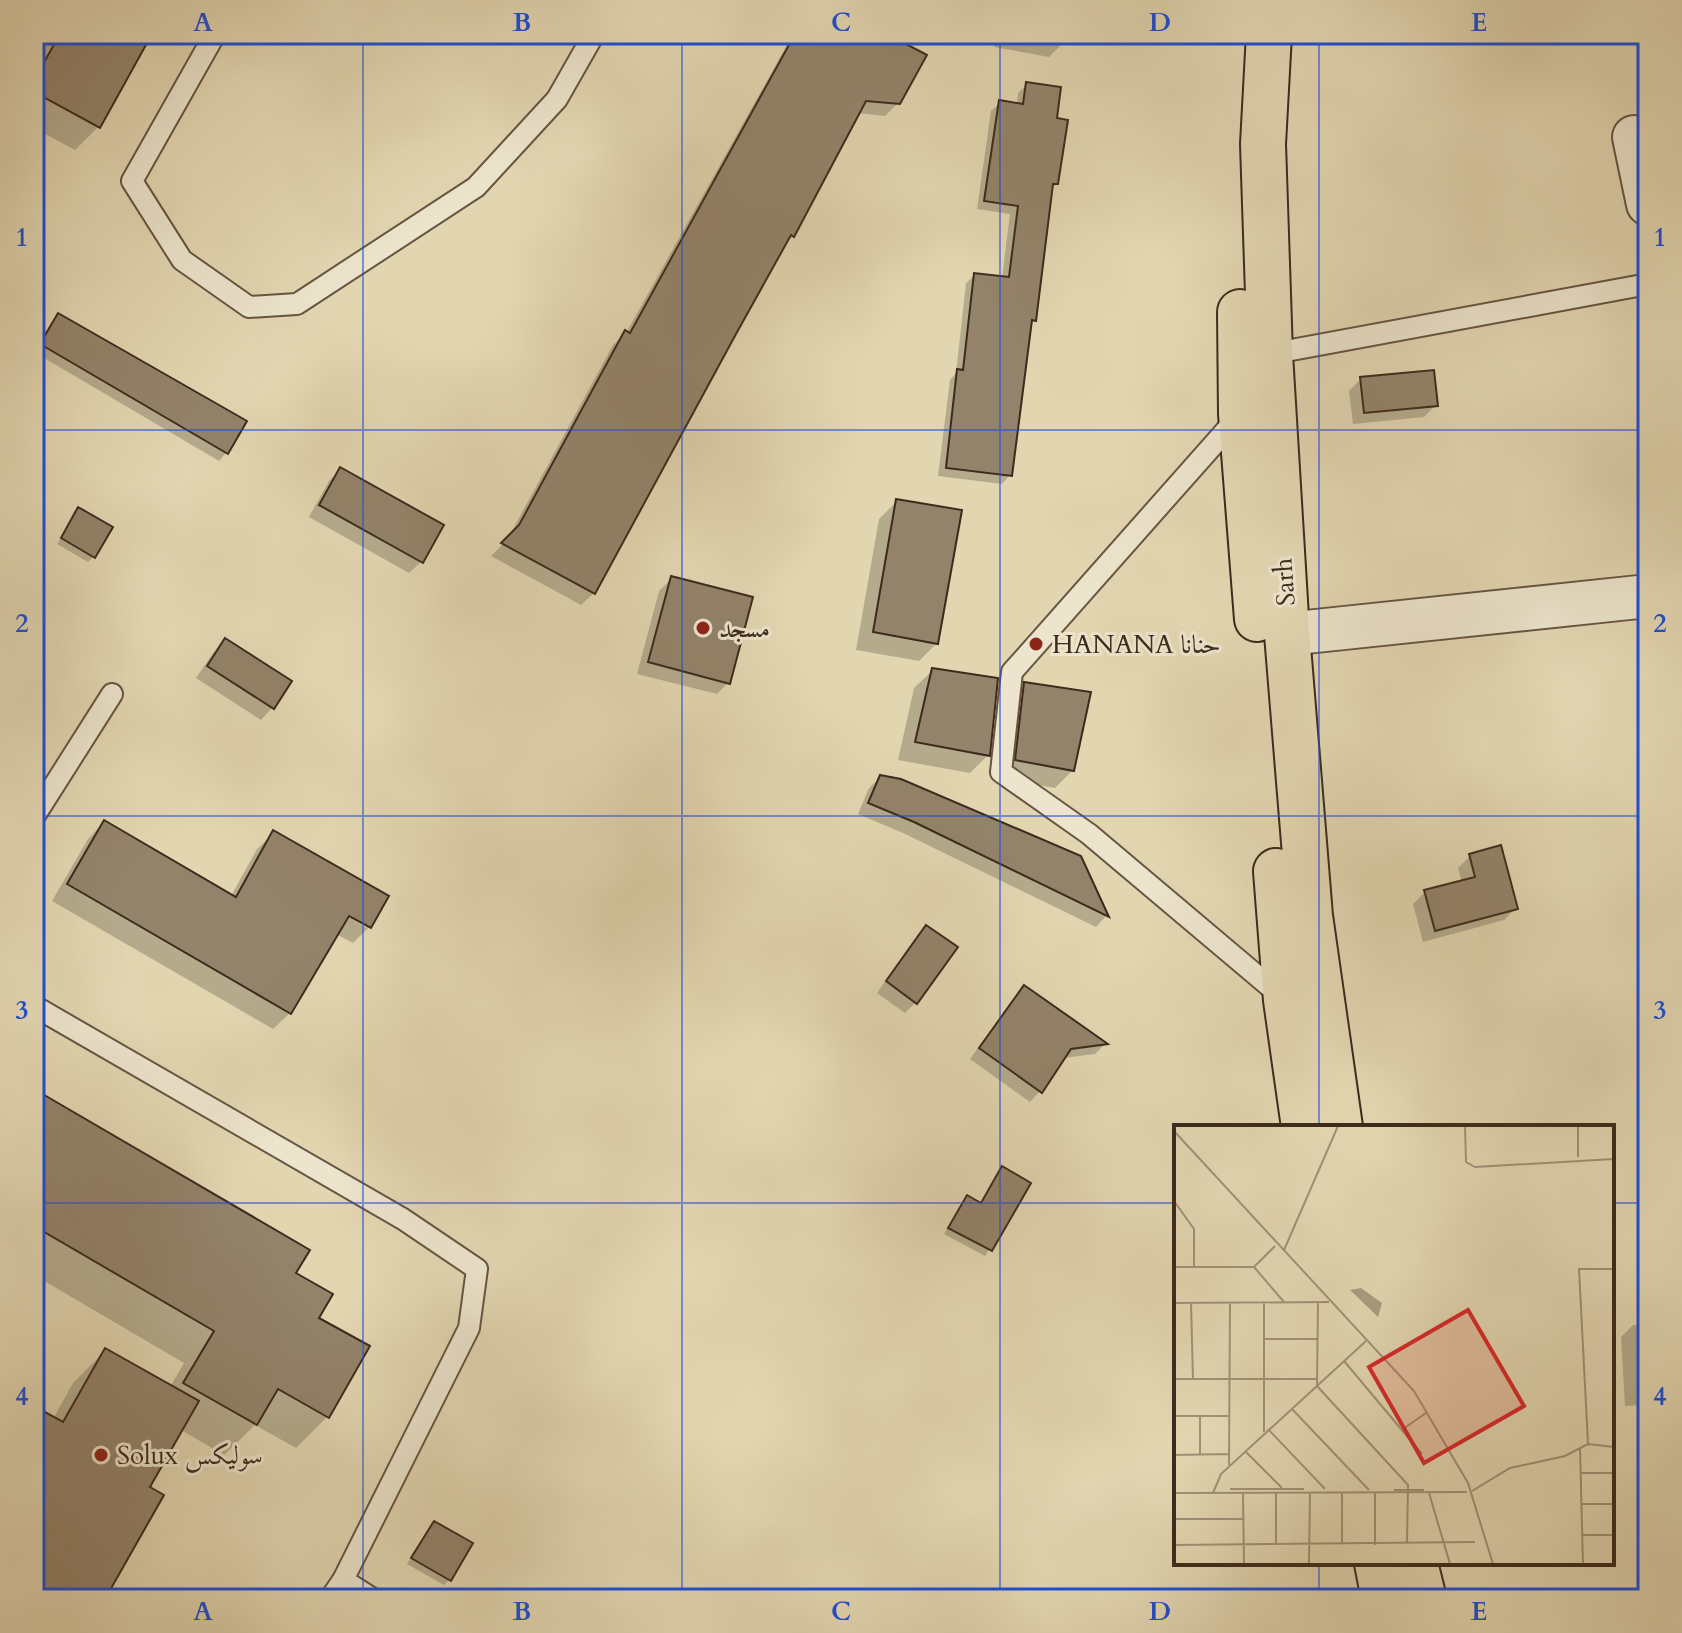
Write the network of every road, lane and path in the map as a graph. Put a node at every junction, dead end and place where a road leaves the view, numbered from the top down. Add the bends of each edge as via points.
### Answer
1 (215, 34) edge
2 (594, 34) edge
3 (1245, 34) edge
4 (1269, 34) edge
5 (1634, 137) dead end
6 (1648, 204) edge
7 (1648, 284) edge
8 (1270, 354) junction
9 (1241, 414) junction
10 (1648, 596) edge
11 (1287, 634) junction
12 (112, 694) dead end
13 (34, 817) edge
14 (1286, 1000) junction
15 (34, 1006) edge
16 (1304, 1125) edge
17 (1340, 1125) edge
18 (1377, 1565) edge
19 (1416, 1565) edge
20 (343, 1580) junction
21 (330, 1599) edge
22 (373, 1599) edge
23 (1384, 1599) edge
24 (1424, 1599) edge

1 - 2 lane via 132,181 182,260 249,307 297,304 476,187 557,99
3 - 9 highway, Sarh via 1239,167
4 - 8 highway, Sarh via 1263,144
5 - 6 street
7 - 8 lane
8 - 11 highway, Sarh
9 - 14 highway, Sarh
9 - 14 lane via 1012,672 1001,772 1089,834
10 - 11 street
11 - 17 highway, Sarh via 1310,916
12 - 13 lane
14 - 16 highway, Sarh
15 - 20 lane via 403,1219 477,1269 469,1328
18 - 23 highway
19 - 24 highway
20 - 21 lane
20 - 22 lane

